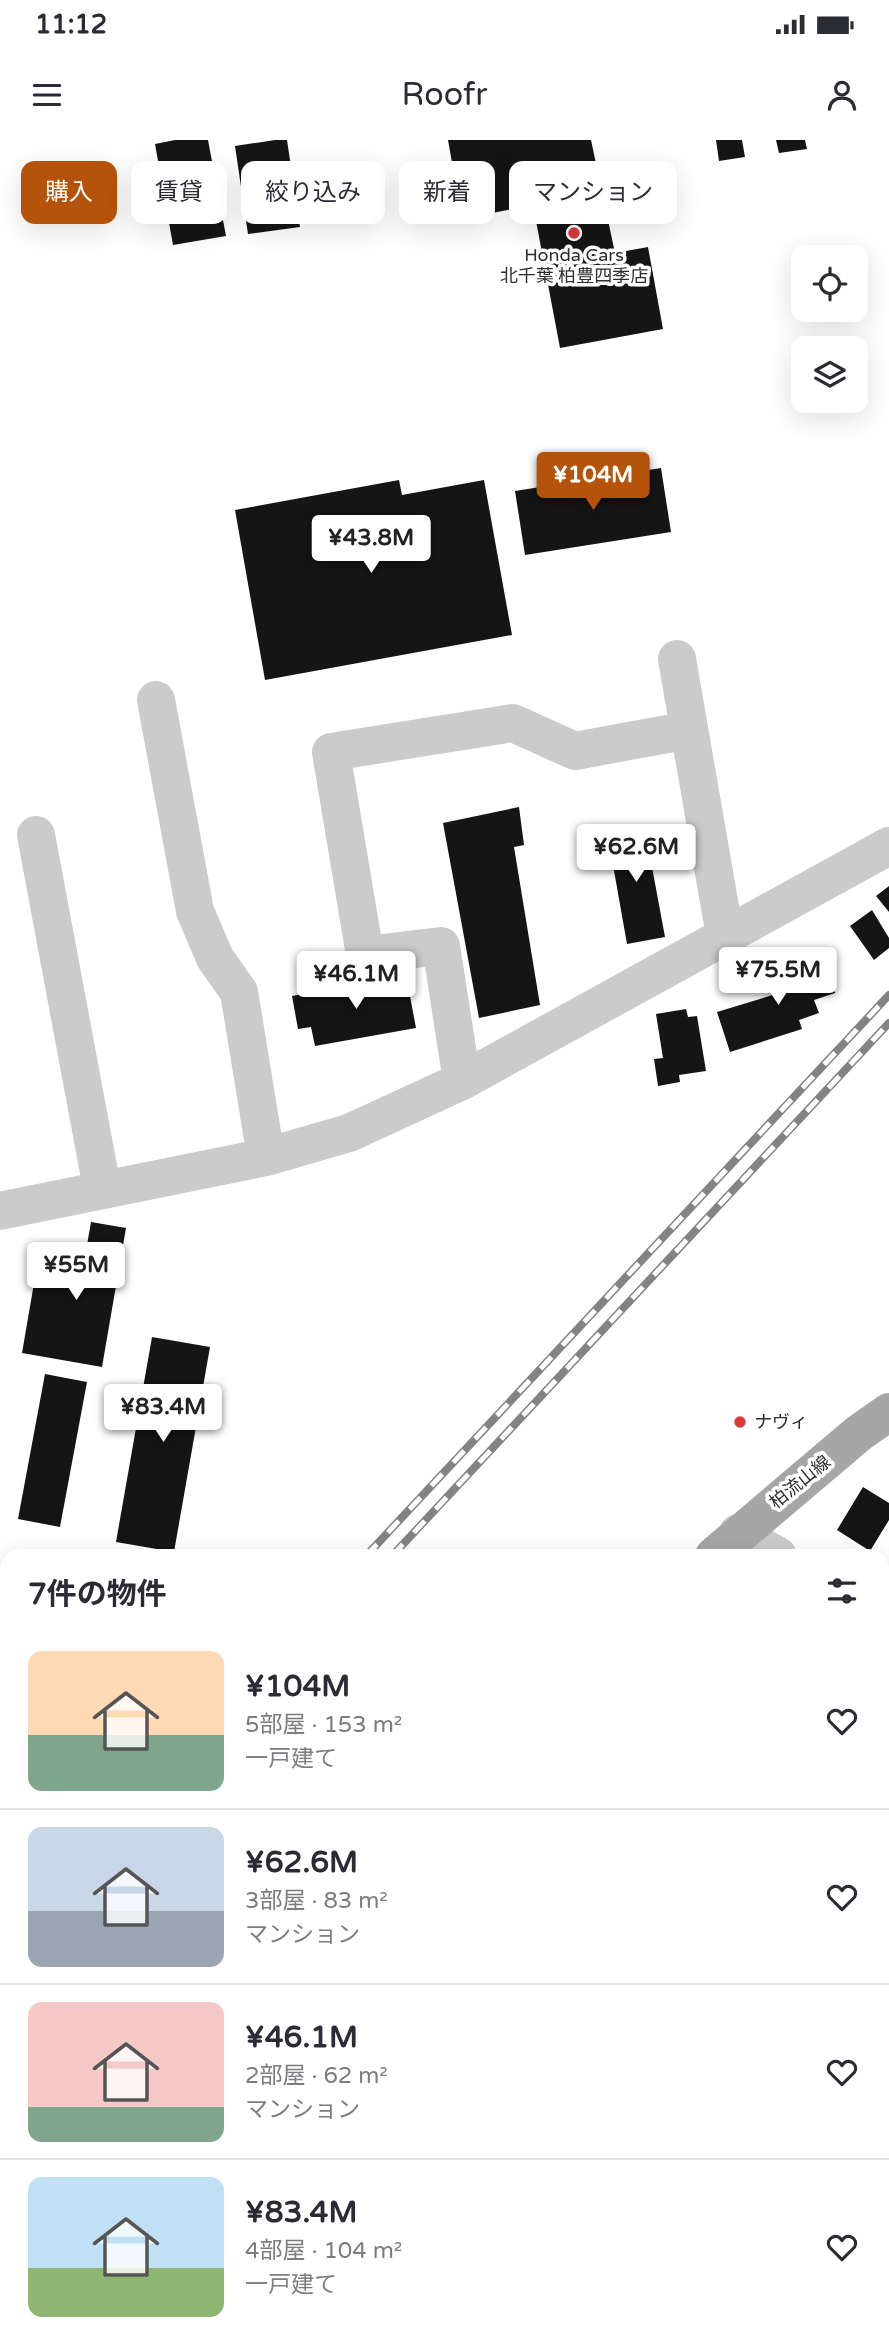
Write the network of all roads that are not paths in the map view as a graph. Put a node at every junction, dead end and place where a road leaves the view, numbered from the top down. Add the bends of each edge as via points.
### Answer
1 (677, 659) dead end
2 (156, 700) dead end
3 (689, 730) junction
4 (36, 835) dead end
5 (889, 846) edge
6 (725, 936) junction
7 (462, 1081) junction
8 (266, 1157) junction
9 (102, 1188) junction
10 (0, 1211) edge
11 (889, 1412) edge
12 (726, 1544) edge
13 (748, 1549) edge

1 - 3 street
2 - 8 street via 195,911 215,958 239,992
3 - 6 street
3 - 7 street via 575,751 513,723 331,752 365,955 441,946
4 - 9 street
5 - 6 street
6 - 7 street
7 - 8 street via 349,1133
8 - 9 street
9 - 10 street
11 - 12 main road, 柏流山線
12 - 13 street

